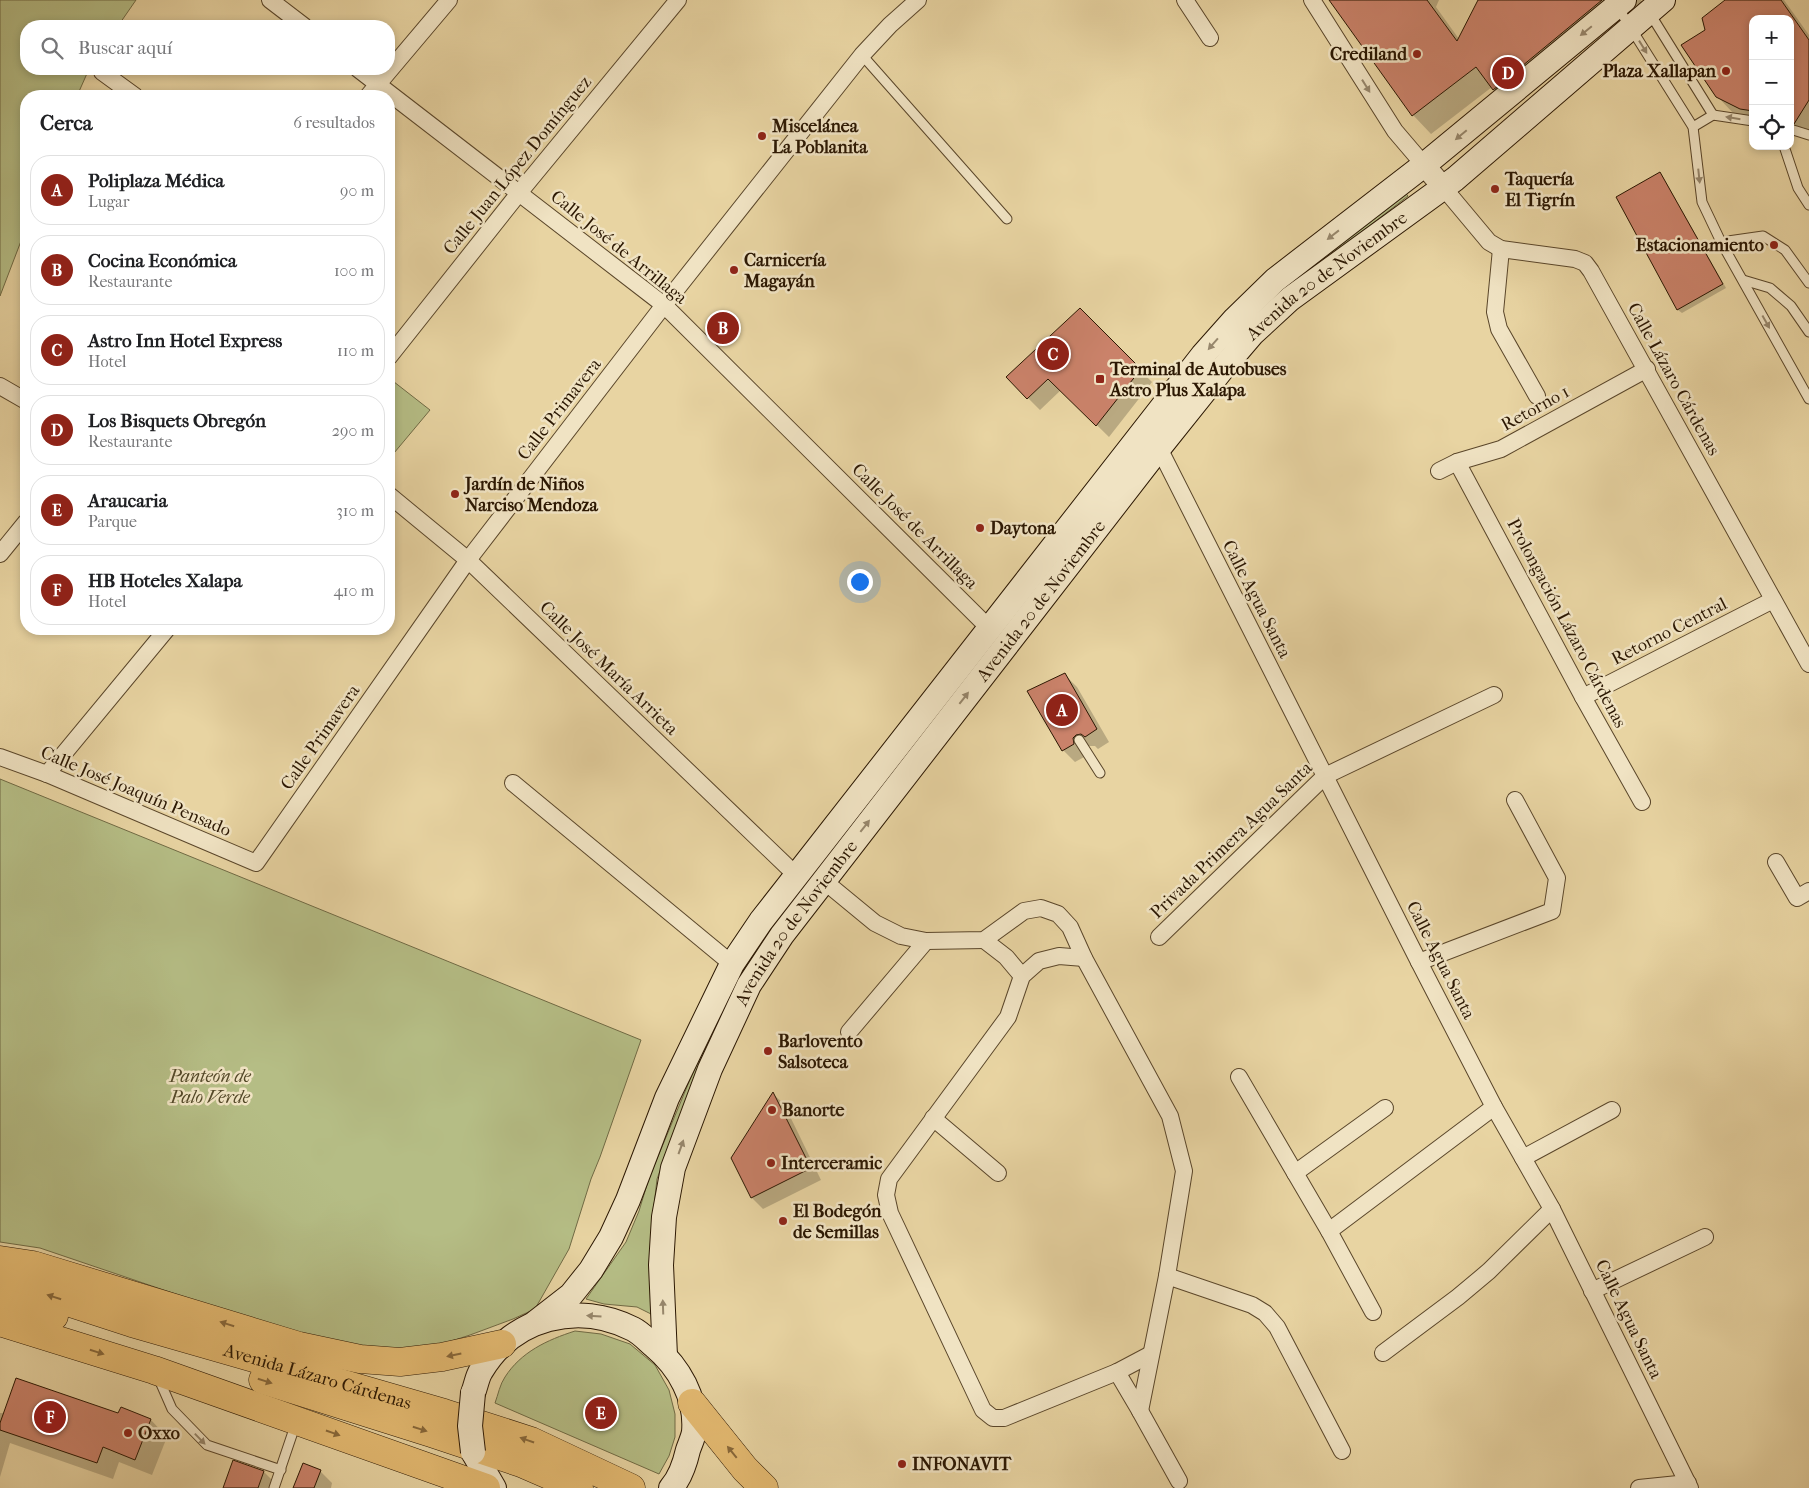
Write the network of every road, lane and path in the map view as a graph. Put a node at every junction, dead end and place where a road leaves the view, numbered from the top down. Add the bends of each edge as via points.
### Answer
1 (270, 0) edge
2 (449, 0) edge
3 (678, 0) edge
4 (918, 0) edge
5 (1185, 0) edge
6 (1312, 0) edge
7 (1620, 3) edge
8 (1647, 10) edge
9 (296, 20) edge
10 (1210, 38) dead end
11 (862, 56) junction
12 (395, 64) edge
13 (106, 75) edge
14 (362, 75) edge
15 (386, 75) edge
16 (127, 90) edge
17 (373, 90) edge
18 (395, 106) edge
19 (1713, 115) junction
20 (1749, 120) edge
21 (1693, 127) junction
22 (1794, 131) edge
23 (1809, 136) edge
24 (1785, 150) edge
25 (1424, 165) junction
26 (1443, 187) junction
27 (519, 193) junction
28 (1809, 205) edge
29 (1007, 218) dead end
30 (1721, 242) junction
31 (1501, 249) junction
32 (1743, 280) junction
33 (1809, 283) edge
34 (664, 305) junction
35 (1809, 332) edge
36 (395, 349) edge
37 (1646, 369) junction
38 (0, 386) edge
39 (1537, 396) dead end
40 (20, 397) edge
41 (1809, 399) edge
42 (1159, 448) junction
43 (1457, 462) junction
44 (1439, 471) dead end
45 (395, 499) edge
46 (20, 529) edge
47 (0, 554) edge
48 (468, 560) junction
49 (1773, 600) junction
50 (989, 628) junction
51 (162, 635) edge
52 (1809, 664) edge
53 (1494, 695) dead end
54 (1583, 697) junction
55 (1079, 740) dead end
56 (0, 757) edge
57 (1100, 772) dead end
58 (47, 774) junction
59 (1325, 776) junction
60 (513, 783) dead end
61 (1515, 800) dead end
62 (1642, 802) dead end
63 (1776, 862) dead end
64 (256, 863) joint
65 (796, 876) junction
66 (824, 880) junction
67 (1803, 894) edge
68 (1159, 937) dead end
69 (984, 940) junction
70 (926, 941) junction
71 (1084, 958) junction
72 (1419, 962) junction
73 (732, 964) junction
74 (1022, 976) junction
75 (849, 1032) dead end
76 (1239, 1077) dead end
77 (1494, 1107) junction
78 (1385, 1108) dead end
79 (1612, 1110) dead end
80 (933, 1118) junction
81 (1523, 1158) junction
82 (998, 1173) dead end
83 (1295, 1173) junction
84 (1552, 1209) junction
85 (1329, 1231) junction
86 (1705, 1237) dead end
87 (0, 1260) edge
88 (1167, 1276) junction
89 (0, 1280) edge
90 (1592, 1291) junction
91 (0, 1302) edge
92 (1373, 1312) dead end
93 (0, 1322) edge
94 (535, 1323) junction
95 (502, 1344) junction
96 (1383, 1353) dead end
97 (1151, 1354) junction
98 (665, 1356) junction
99 (154, 1370) junction
100 (1117, 1372) junction
101 (692, 1403) junction
102 (1140, 1411) junction
103 (297, 1421) junction
104 (1342, 1451) dead end
105 (281, 1470) junction
106 (1179, 1481) dead end
107 (674, 1486) edge
108 (1689, 1486) edge
109 (274, 1488) edge
110 (486, 1488) edge
111 (494, 1488) edge
112 (579, 1488) edge
113 (631, 1488) edge
114 (764, 1488) edge
115 (1639, 1488) edge

1 - 9 street
2 - 12 street
3 - 27 street, Calle Juan López Domínguez
4 - 11 street, Calle Primavera
5 - 10 street
6 -> 25 street via 1395,131
7 - 8 lane
7 -> 25 main road, Avenida 20 de Noviembre
8 - 19 lane
8 -> 21 lane
8 - 26 main road, Avenida 20 de Noviembre
11 - 29 lane
11 - 34 street, Calle Primavera
13 - 16 street
14 - 17 street, Calle José de Arrillaga
15 - 17 street
18 - 27 street, Calle José de Arrillaga
20 -> 19 lane
19 - 21 lane
21 -> 30 lane via 1702,202
22 - 23 lane
24 - 28 lane via 1798,188
25 - 26 street
25 -> 50 main road, Avenida 20 de Noviembre via 1275,280 1235,319 1202,355
26 - 31 street via 1489,242
26 - 42 main road, Avenida 20 de Noviembre via 1290,299 1222,368
27 - 34 street, Calle José de Arrillaga
27 - 36 street, Calle Juan López Domínguez
30 - 32 lane
30 - 33 lane via 1763,236 1785,250
31 - 37 street, Calle Lázaro Cárdenas via 1585,263
31 - 39 street via 1495,312 1499,329
32 - 35 lane via 1770,288 1791,306
32 -> 41 lane
34 - 48 street, Calle Primavera
34 - 50 street, Calle José de Arrillaga
37 - 43 street, Retorno 1 via 1501,449
37 - 49 street, Calle Lázaro Cárdenas
38 - 40 street
42 - 59 street, Calle Agua Santa
66 -> 42 main road, Avenida 20 de Noviembre
43 - 44 street, Retorno 1
43 - 54 street, Prolongación Lázaro Cárdenas
45 - 48 street, Calle José María Arrieta
46 - 47 street
48 - 64 street, Calle Primavera
48 - 65 street, Calle José María Arrieta
49 - 52 street, Calle Lázaro Cárdenas
49 - 54 street, Retorno Central
50 - 65 main road, Avenida 20 de Noviembre
51 - 58 street
53 - 59 street, Privada Primera Agua Santa
54 - 62 street, Prolongación Lázaro Cárdenas
55 - 57 lane
56 - 58 street, Calle José Joaquín Pensado
58 - 64 street, Calle José Joaquín Pensado
59 - 68 street, Privada Primera Agua Santa
59 - 72 street, Calle Agua Santa
60 - 73 street
61 - 72 street via 1557,878 1552,911
63 - 67 street
65 - 73 main road, Avenida 20 de Noviembre
66 - 70 street via 875,923 901,936
98 -> 66 main road, Avenida 20 de Noviembre via 661,1265 664,1217 673,1168 710,1069 749,985
69 - 70 street
69 - 71 street via 1024,911 1041,908 1058,914 1070,927
69 - 74 street via 1006,957
70 - 75 street
71 - 74 street via 1059,956 1039,961
71 - 88 street via 1170,1116 1184,1171
72 - 77 street, Calle Agua Santa
73 - 94 main road, Avenida 20 de Noviembre via 667,1098 611,1237 571,1295
74 - 80 street via 1008,1017
76 - 83 street
77 - 81 street, Calle Agua Santa
77 - 85 street
78 - 83 street
79 - 81 street
80 - 82 street
80 - 100 street via 889,1179 886,1195 890,1213 983,1410 993,1418 1004,1418
81 - 84 street, Calle Agua Santa
83 - 85 street
84 - 90 street, Calle Agua Santa
84 - 96 street via 1489,1271
85 - 92 street
86 - 90 street
95 -> 87 highway via 408,1361 360,1358 299,1346 33,1266
88 - 97 street
88 - 104 street via 1252,1304 1265,1313 1276,1327
113 -> 89 highway, Avenida Lázaro Cárdenas via 532,1441 132,1323
90 - 108 street, Calle Agua Santa
91 -> 112 highway, Avenida Lázaro Cárdenas via 128,1338 431,1433
93 -> 99 highway
94 - 95 main road
98 -> 94 main road via 635,1330 603,1317 569,1314
95 - 111 main road, bridge via 480,1372 473,1393 470,1426 473,1452
97 - 100 street
97 - 102 street
98 - 101 main road via 680,1374
99 - 103 highway
99 -> 105 lane via 172,1409 207,1445
100 - 102 street
101 - 107 main road via 694,1432
114 -> 101 highway
102 - 106 street
103 - 105 lane
103 -> 110 highway
105 - 109 lane
108 - 115 street

